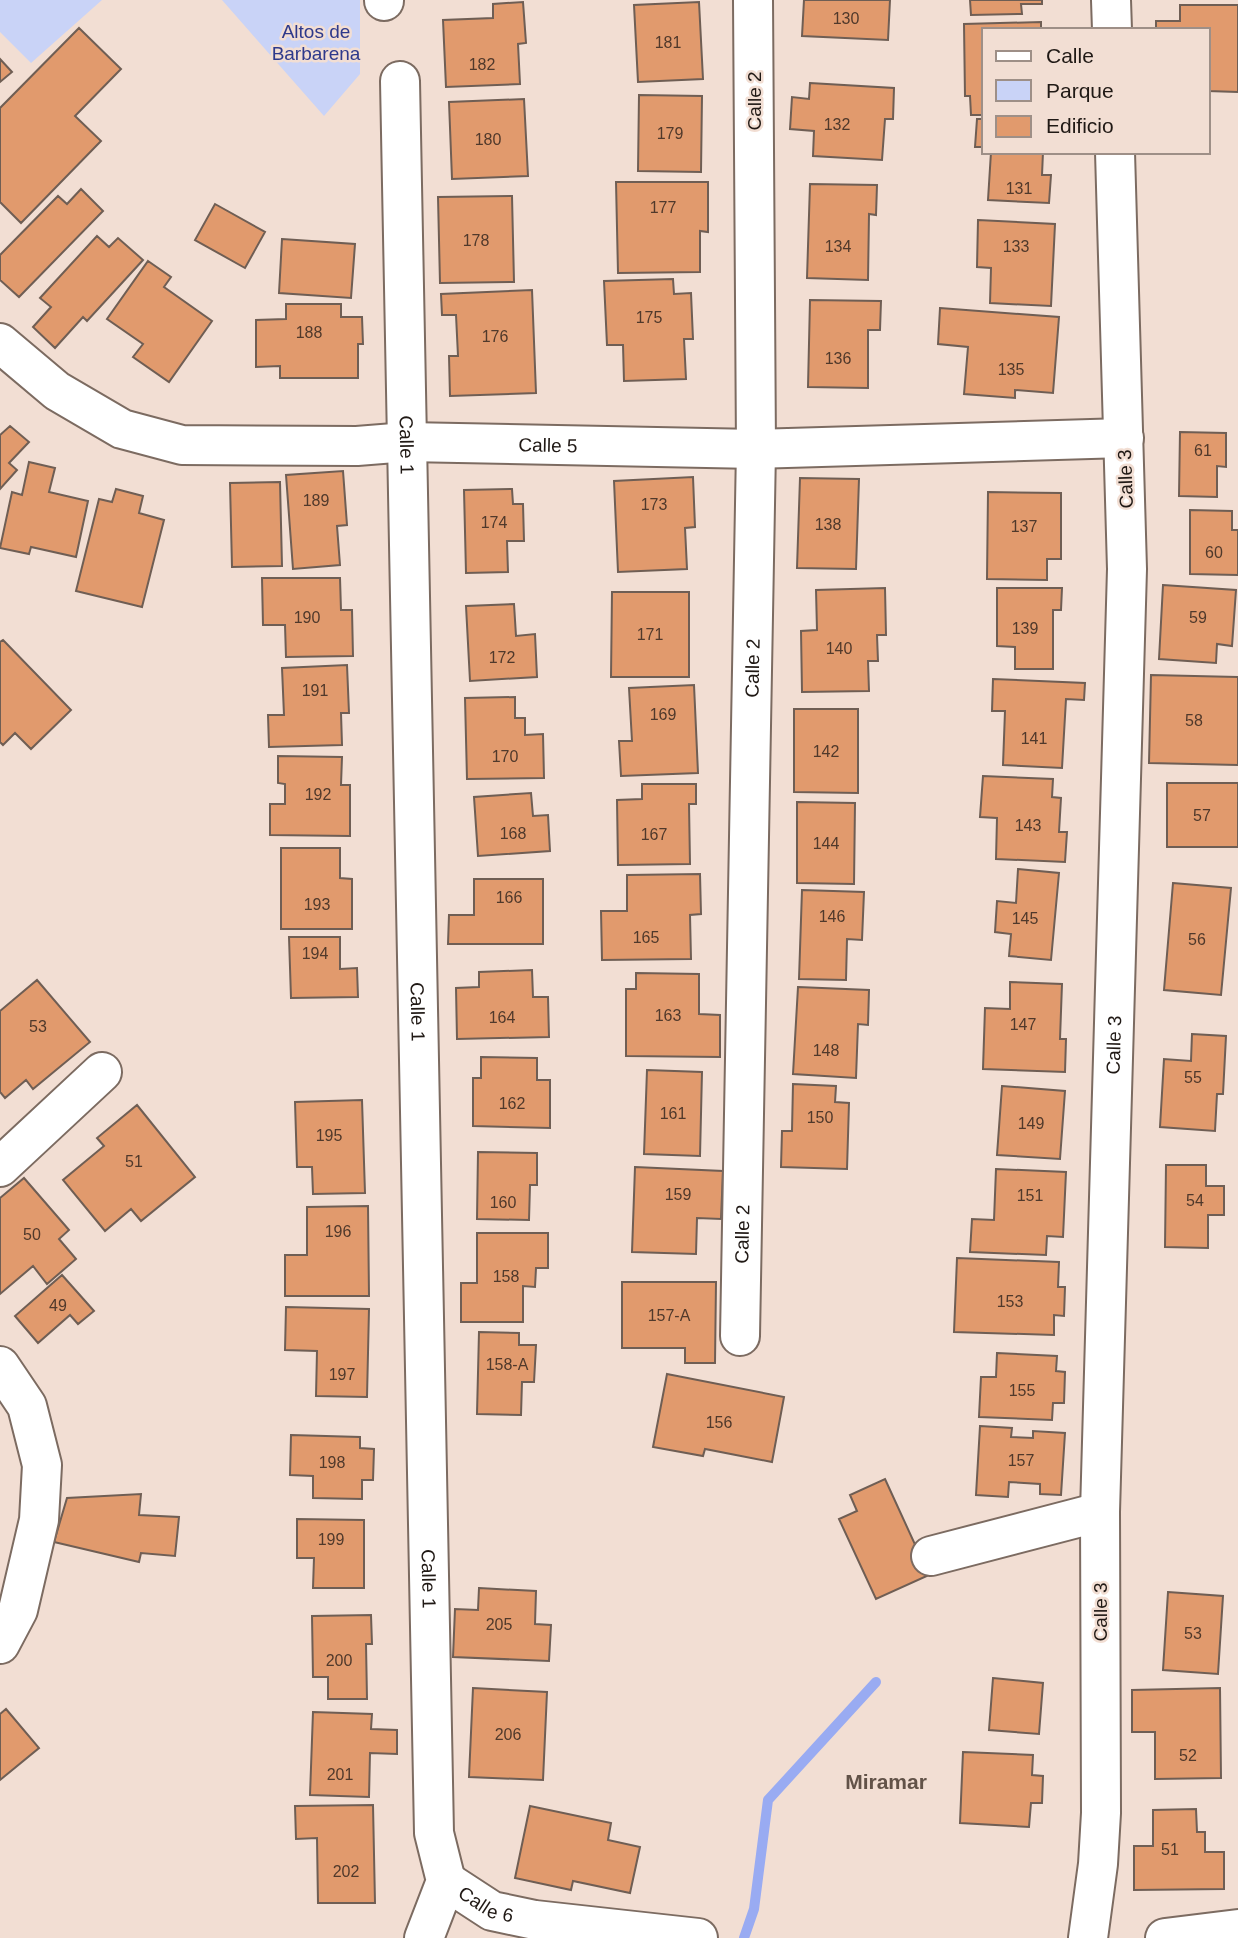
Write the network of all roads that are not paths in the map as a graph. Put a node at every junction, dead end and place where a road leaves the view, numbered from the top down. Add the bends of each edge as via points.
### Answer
1 (753, 0) edge
2 (1111, 0) edge
3 (1112, 28) edge
4 (400, 81) dead end
5 (1115, 154) edge
6 (0, 343) edge
7 (1124, 438) junction
8 (407, 442) junction
9 (756, 449) junction
10 (102, 1072) dead end
11 (0, 1167) edge
12 (740, 1336) dead end
13 (0, 1366) edge
14 (1100, 1512) junction
15 (931, 1556) dead end
16 (0, 1644) edge
17 (446, 1881) junction
18 (1238, 1929) edge
19 (424, 1938) edge
20 (698, 1938) edge
21 (1088, 1938) edge
22 (1165, 1938) edge

1 - 9 street, Calle 2
2 - 3 street
4 - 8 street, Calle 1
5 - 7 street, Calle 3
6 - 8 street, Calle 5 via 57,391 122,429 182,445
7 - 9 street, Calle 5
7 - 14 street, Calle 3 via 1128,569
8 - 9 street, Calle 5
8 - 17 street, Calle 1 via 434,1833
9 - 12 street, Calle 2
10 - 11 street
13 - 16 street via 27,1406 42,1465 39,1520 18,1610
14 - 15 street
14 - 21 street, Calle 3 via 1101,1813
17 - 19 street
17 - 20 street, Calle 6 via 492,1911
18 - 22 street

